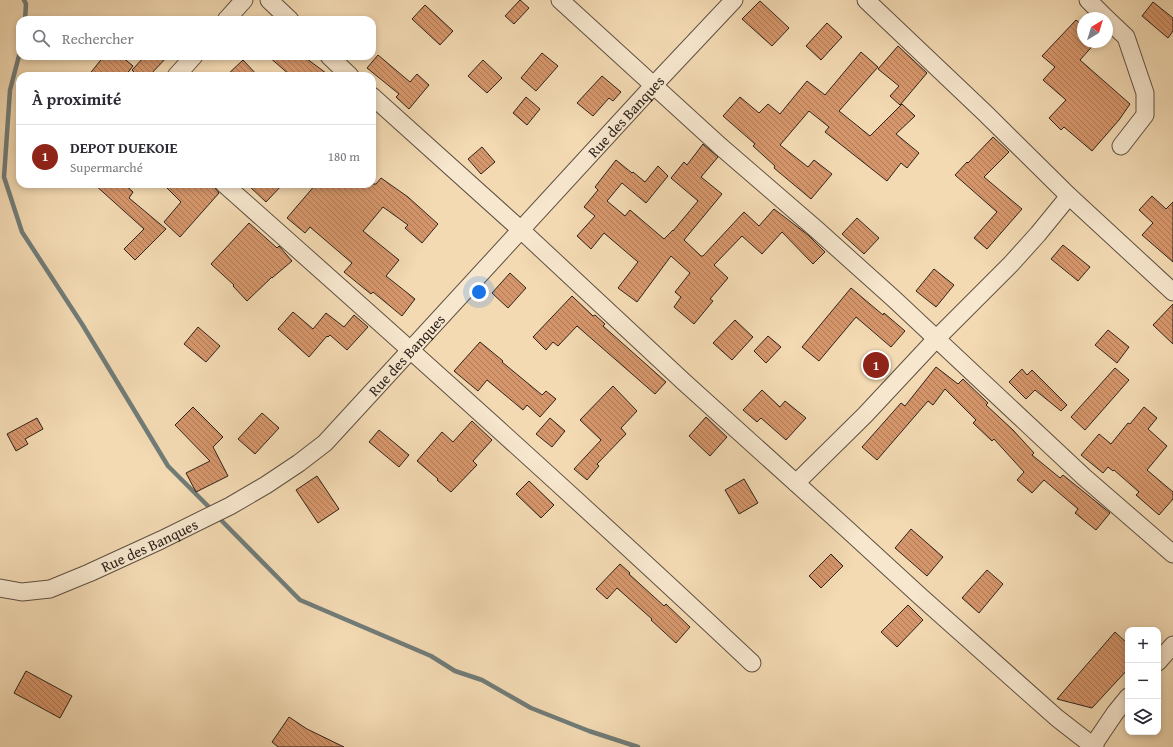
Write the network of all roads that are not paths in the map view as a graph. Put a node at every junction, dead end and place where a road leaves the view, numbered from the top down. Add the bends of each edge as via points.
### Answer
1 (244, 0) edge
2 (269, 0) edge
3 (560, 0) edge
4 (734, 0) edge
5 (866, 0) edge
6 (1088, 0) edge
7 (1101, 12) edge
8 (230, 16) edge
9 (286, 16) edge
10 (1113, 24) edge
11 (190, 60) edge
12 (333, 60) edge
13 (180, 72) edge
14 (346, 72) edge
15 (653, 86) junction
16 (376, 100) edge
17 (1121, 146) dead end
18 (228, 188) edge
19 (1069, 196) junction
20 (521, 230) junction
21 (1173, 292) edge
22 (936, 339) junction
23 (411, 351) junction
24 (796, 483) junction
25 (1173, 554) edge
26 (0, 588) edge
27 (1173, 645) edge
28 (1161, 659) edge
29 (752, 663) dead end
30 (1126, 699) edge
31 (1093, 747) edge

1 - 8 street
2 - 9 street
3 - 15 street
4 - 15 street, Rue des Banques
5 - 19 street
6 - 7 street
10 - 17 street via 1126,37 1145,93 1145,115
11 - 13 street
12 - 14 street
15 - 20 street, Rue des Banques
15 - 22 street via 816,229
16 - 20 street
18 - 23 street
19 - 21 street
19 - 22 street via 1011,264
20 - 23 street, Rue des Banques
20 - 24 street
22 - 24 street via 865,415
22 - 25 street via 1084,477
23 - 26 street, Rue des Banques via 325,443 266,485 230,506 50,589 22,592
23 - 29 street
24 - 31 street via 1023,688
27 - 28 street
30 - 31 street

